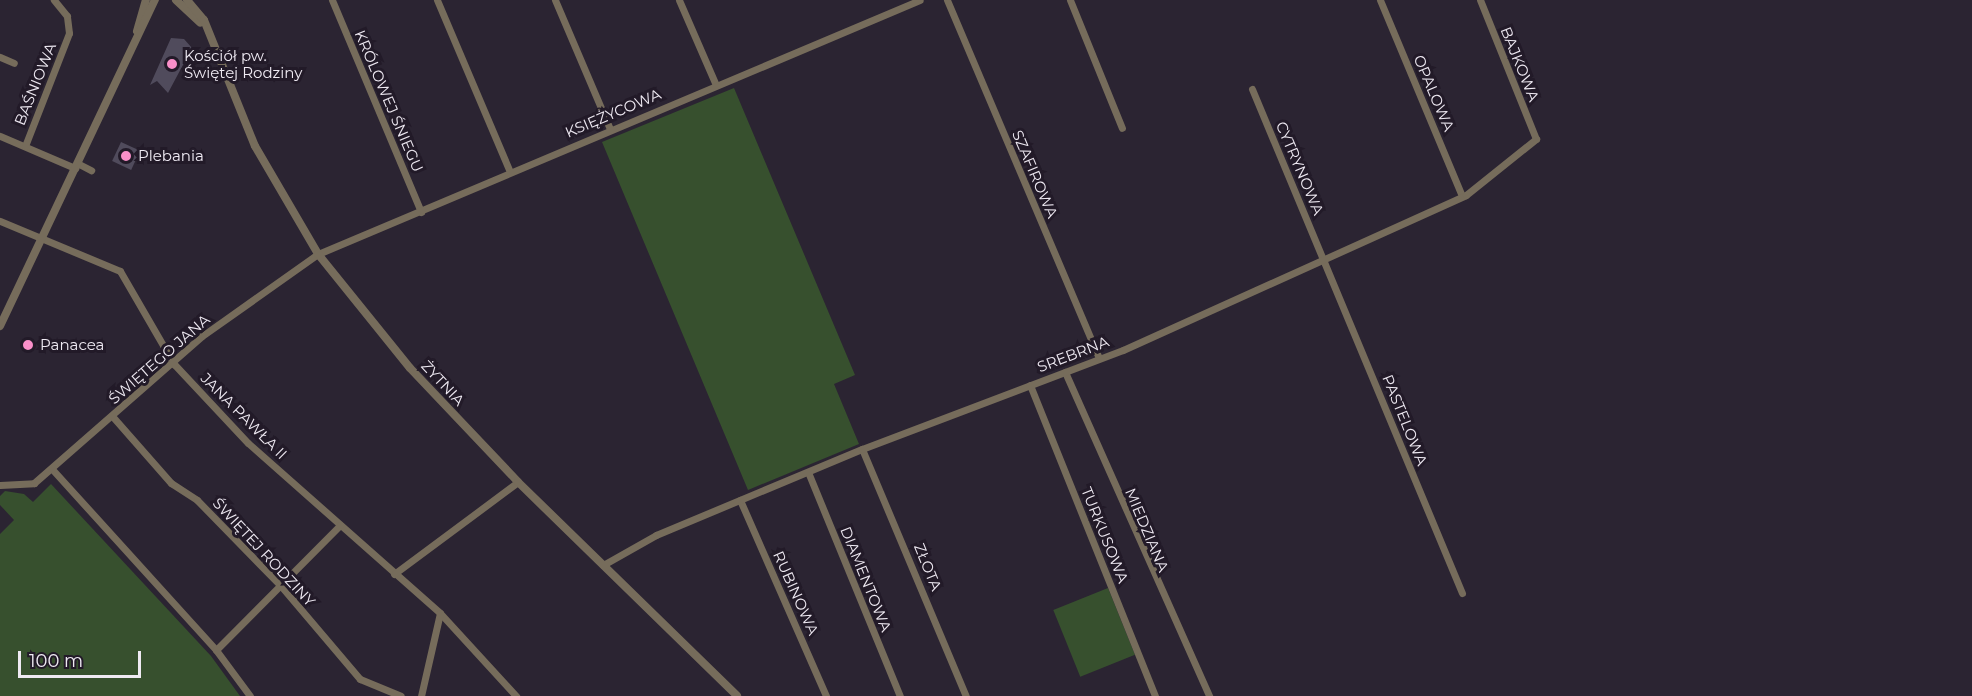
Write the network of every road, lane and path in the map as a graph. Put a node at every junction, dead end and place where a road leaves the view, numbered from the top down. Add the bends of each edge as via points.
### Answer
1 (54, 0) edge
2 (146, 0) edge
3 (155, 0) edge
4 (176, 0) edge
5 (188, 0) edge
6 (332, 0) edge
7 (436, 0) edge
8 (555, 0) edge
9 (679, 0) edge
10 (920, 0) edge
11 (947, 0) edge
12 (1070, 0) edge
13 (1380, 0) edge
14 (1480, 0) edge
15 (207, 30) junction
16 (134, 44) junction
17 (0, 57) edge
18 (14, 63) dead end
19 (716, 85) junction
20 (1252, 89) dead end
21 (1122, 128) dead end
22 (610, 129) junction
23 (0, 136) edge
24 (1536, 139) joint
25 (25, 146) junction
26 (76, 165) junction
27 (91, 170) dead end
28 (510, 172) junction
29 (1462, 196) junction
30 (421, 213) junction
31 (0, 221) edge
32 (42, 238) junction
33 (318, 254) junction
34 (1323, 257) junction
35 (0, 327) edge
36 (1099, 358) junction
37 (174, 364) junction
38 (1065, 372) junction
39 (1030, 385) junction
40 (113, 417) junction
41 (862, 449) junction
42 (52, 470) junction
43 (808, 472) junction
44 (518, 482) junction
45 (0, 485) edge
46 (740, 500) junction
47 (340, 525) junction
48 (603, 565) junction
49 (394, 574) junction
50 (281, 586) junction
51 (1462, 593) dead end
52 (440, 613) junction
53 (216, 650) junction
54 (250, 696) edge
55 (401, 696) edge
56 (421, 696) edge
57 (516, 696) edge
58 (737, 696) edge
59 (826, 696) edge
60 (900, 696) edge
61 (966, 696) edge
62 (1155, 696) edge
63 (1209, 696) edge

1 - 25 street, BAŚNIOWA via 67,16 69,33
2 - 16 street
3 - 16 street
4 - 15 street, ŻYTNIA
5 - 15 street, ŻYTNIA
6 - 30 street, KRÓLOWEJ ŚNIEGU
7 - 28 street
8 - 22 street
9 - 19 street
10 - 19 street, KSIĘŻYCOWA
11 - 36 street, SZAFIROWA
12 - 21 street
13 - 29 street, OPALOWA
14 - 24 street, BAJKOWA
15 - 33 street, ŻYTNIA via 255,146
16 - 26 street
17 - 18 street
19 - 22 street, KSIĘŻYCOWA
20 - 34 street, CYTRYNOWA
22 - 28 street, KSIĘŻYCOWA
23 - 25 street
24 - 29 street, SREBRNA via 1508,166
25 - 26 street
26 - 27 street
26 - 32 street
28 - 30 street, KSIĘŻYCOWA
29 - 34 street, SREBRNA
30 - 33 street, KSIĘŻYCOWA
31 - 32 street, JANA PAWŁA II
32 - 35 street
32 - 37 street, JANA PAWŁA II via 120,271
33 - 37 street, ŚWIĘTEGO JANA via 202,336
33 - 44 street, ŻYTNIA via 410,368
34 - 36 street, SREBRNA
34 - 51 street, PASTELOWA
36 - 38 street, SREBRNA
37 - 40 street, ŚWIĘTEGO JANA
37 - 47 street, JANA PAWŁA II via 248,443
38 - 39 street, SREBRNA
38 - 63 street, MIEDZIANA
39 - 41 street, SREBRNA
39 - 62 street, TURKUSOWA
40 - 42 street, ŚWIĘTEGO JANA
40 - 50 street, ŚWIĘTEJ RODZINY via 171,483 197,500
41 - 43 street, SREBRNA
41 - 61 street, ZŁOTA
42 - 45 street, ŚWIĘTEGO JANA via 27,486
42 - 53 street
43 - 46 street, SREBRNA
43 - 60 street, DIAMENTOWA
44 - 48 street, ŻYTNIA
44 - 49 street
46 - 48 street, SREBRNA via 617,553
46 - 59 street, RUBINOWA
47 - 49 street, JANA PAWŁA II
47 - 50 street
48 - 58 street, ŻYTNIA
49 - 52 street, JANA PAWŁA II
50 - 53 street
50 - 55 street, ŚWIĘTEJ RODZINY via 360,679
52 - 56 street
52 - 57 street, JANA PAWŁA II
53 - 54 street

